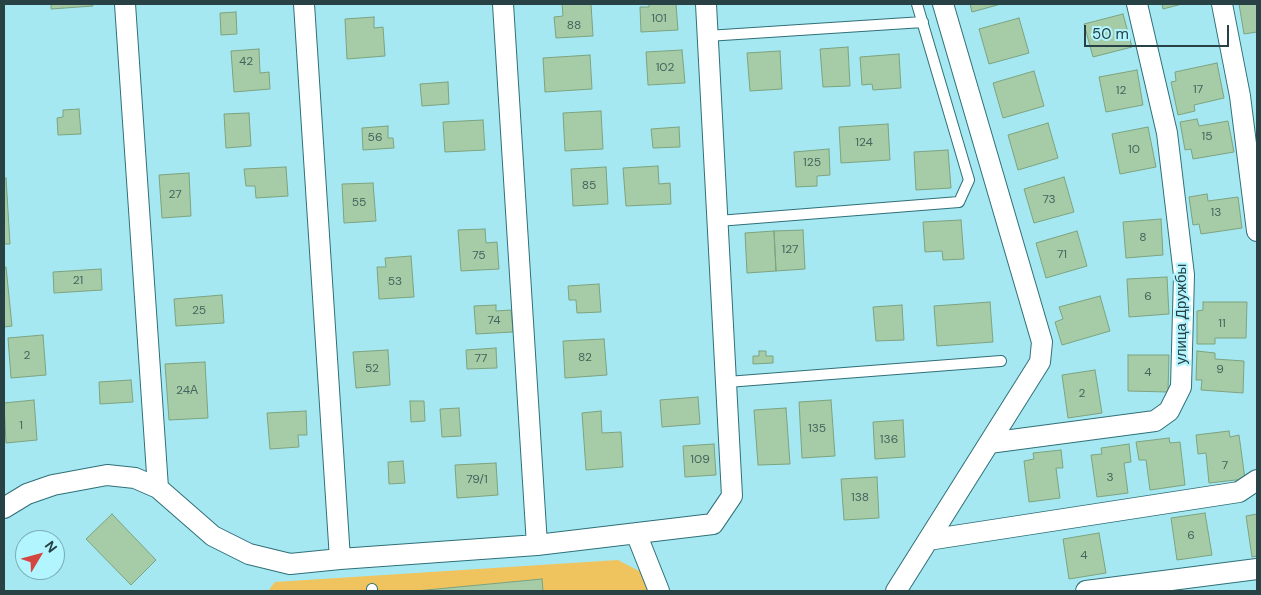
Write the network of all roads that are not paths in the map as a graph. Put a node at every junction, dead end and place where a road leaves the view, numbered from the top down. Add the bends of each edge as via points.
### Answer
1 (125, 4) edge
2 (304, 4) edge
3 (503, 4) edge
4 (706, 4) edge
5 (917, 4) edge
6 (943, 4) edge
7 (1137, 4) edge
8 (1222, 4) edge
9 (923, 22) junction
10 (707, 36) junction
11 (718, 221) junction
12 (1257, 231) edge
13 (1001, 361) dead end
14 (726, 382) junction
15 (989, 443) junction
16 (1257, 480) edge
17 (158, 488) junction
18 (4, 508) edge
19 (636, 533) junction
20 (928, 540) junction
21 (537, 544) junction
22 (340, 559) junction
23 (1257, 569) edge
24 (658, 591) edge
25 (896, 591) edge
26 (1086, 591) edge

1 - 17 street
2 - 22 street
3 - 21 street
4 - 10 street
5 - 9 lane
6 - 15 street via 1042,342 1040,362
7 - 15 street, улица Дружбы via 1167,132 1184,275 1181,387 1169,411 1156,421
8 - 12 street via 1240,96
9 - 10 lane
9 - 11 lane via 969,180 959,202
10 - 11 street
11 - 14 street
13 - 14 lane
14 - 19 street via 732,496 713,524
15 - 20 street
16 - 20 street via 1239,492
17 - 18 street via 135,478 107,475 53,485 27,494
17 - 22 street via 213,536 249,554 290,564
19 - 21 street
19 - 24 street
20 - 25 street
21 - 22 street
23 - 26 street

